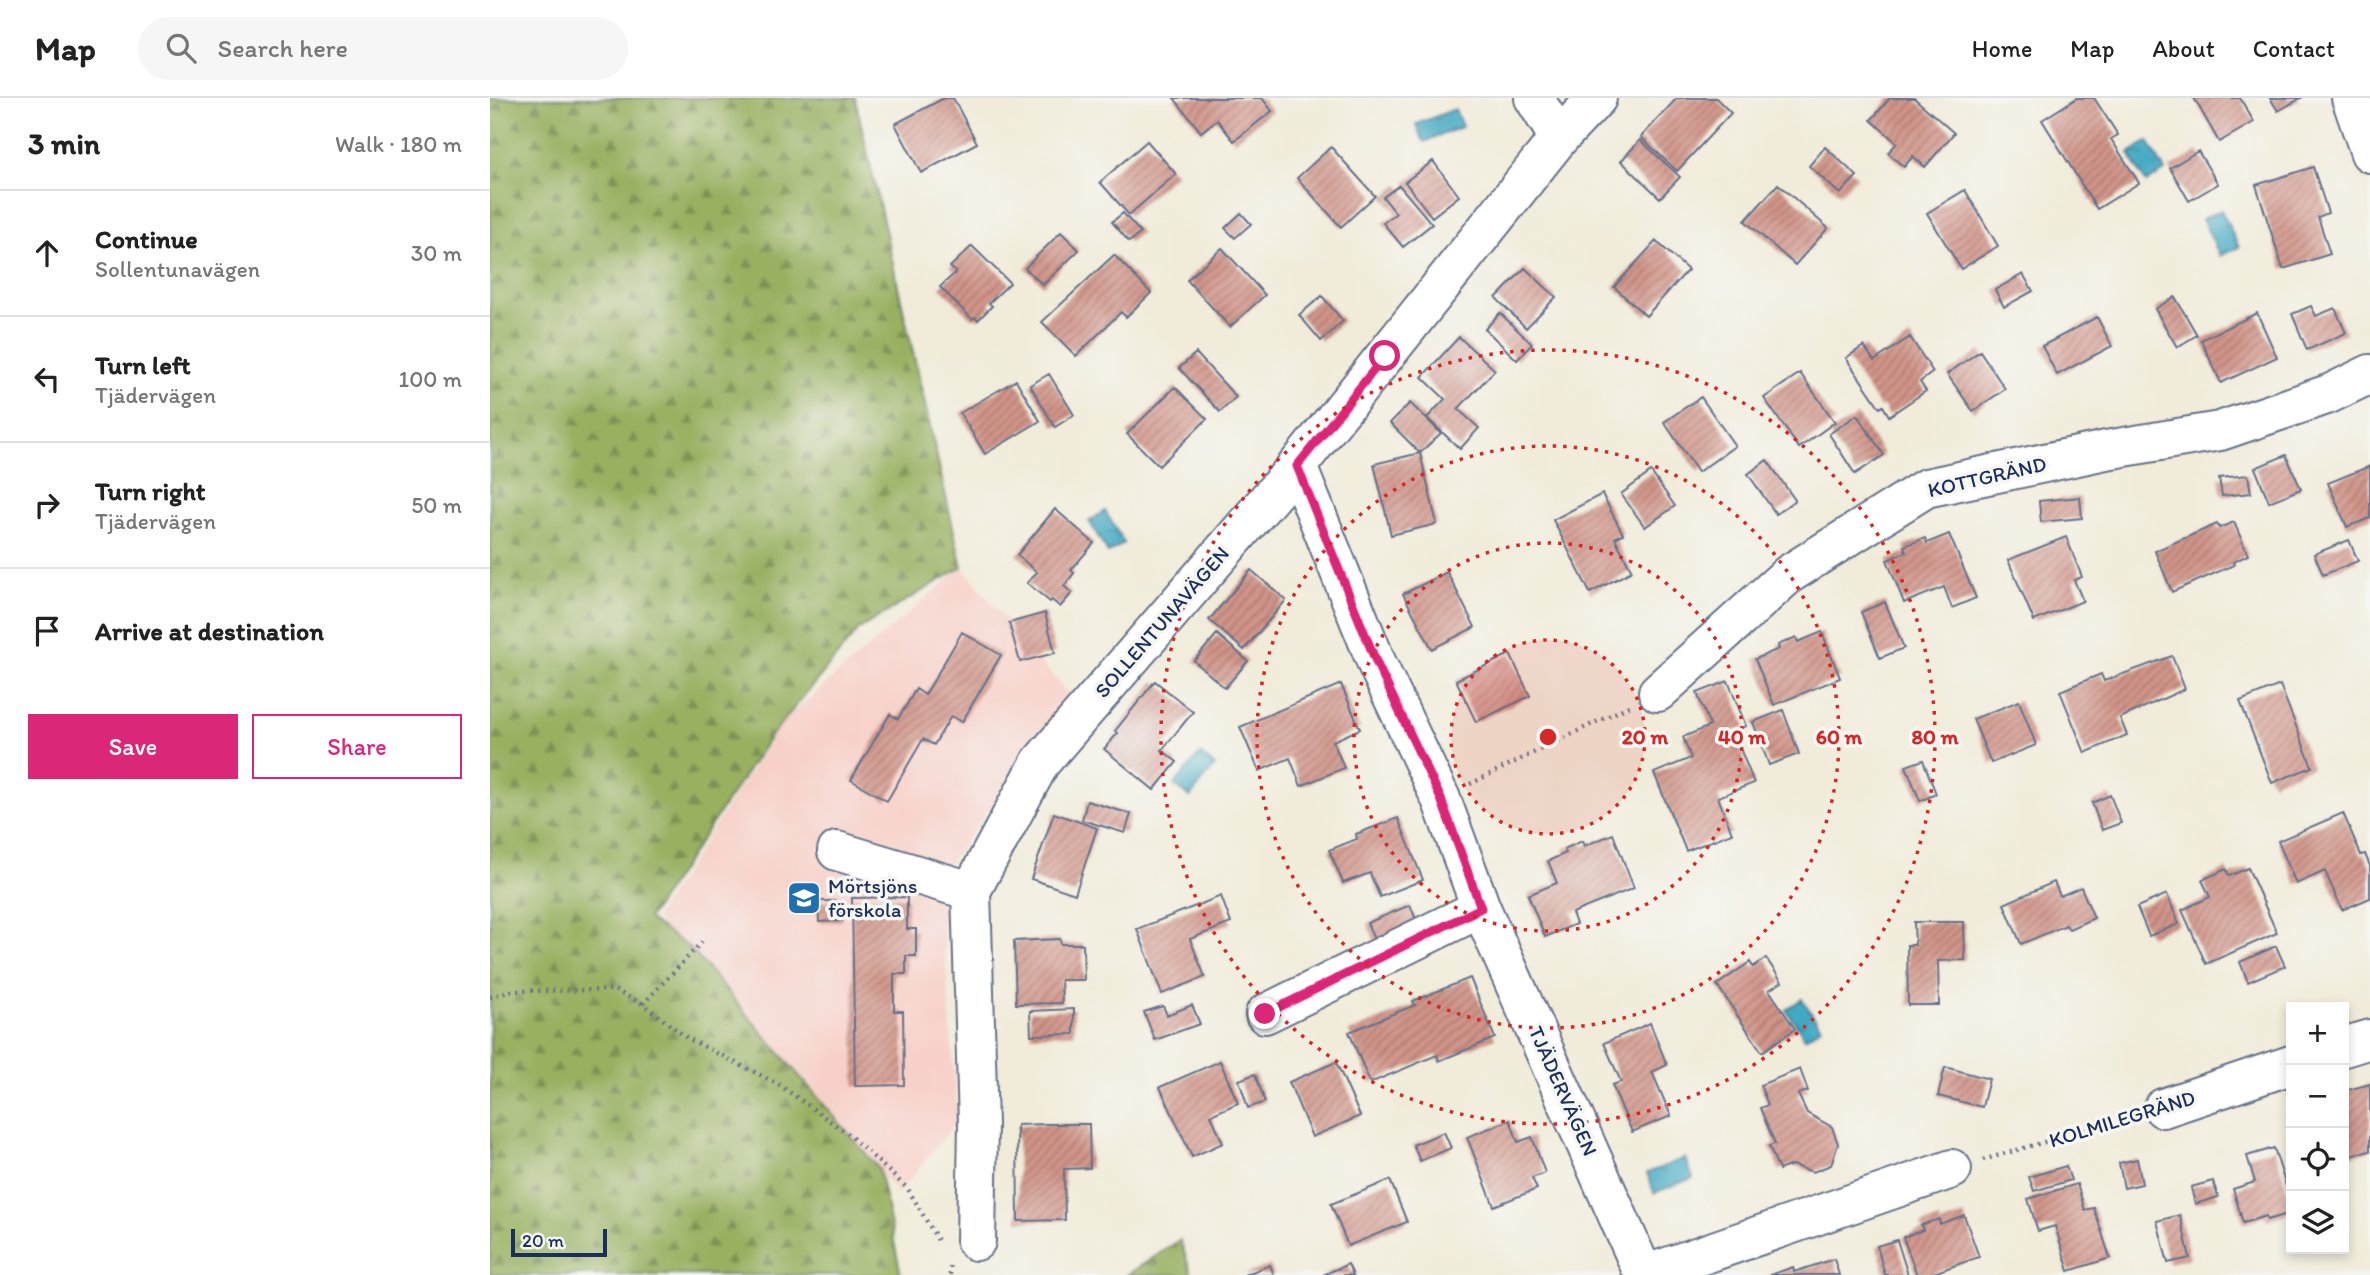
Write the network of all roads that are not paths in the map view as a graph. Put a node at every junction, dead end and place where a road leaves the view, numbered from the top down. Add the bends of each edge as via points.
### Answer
1 (1534, 98) edge
2 (1597, 98) edge
3 (2351, 98) edge
4 (1559, 138) junction
5 (2370, 153) edge
6 (2370, 373) edge
7 (1297, 466) junction
8 (1658, 691) road end
9 (836, 851) dead end
10 (971, 891) junction
11 (1481, 908) junction
12 (1265, 1014) dead end
13 (2370, 1039) edge
14 (2349, 1045) edge
15 (2286, 1067) edge
16 (2163, 1108) road end
17 (1952, 1169) road end
18 (957, 1250) road end
19 (1644, 1275) edge

1 - 4 street
2 - 4 street, SOLLENTUNAVÄGEN
3 - 5 street
4 - 7 street, SOLLENTUNAVÄGEN
6 - 8 street, KOTTGRÄND via 2329,394 2220,431 1926,488 1788,574
7 - 10 street, SOLLENTUNAVÄGEN via 1040,763
7 - 11 street, TJÄDERVÄGEN via 1377,664 1441,799
9 - 10 street
10 - 18 street via 978,1124
11 - 12 street
11 - 19 street, TJÄDERVÄGEN
13 - 14 street
15 - 16 street, KOLMILEGRÄND
17 - 19 street, TJÄDERVÄGEN

